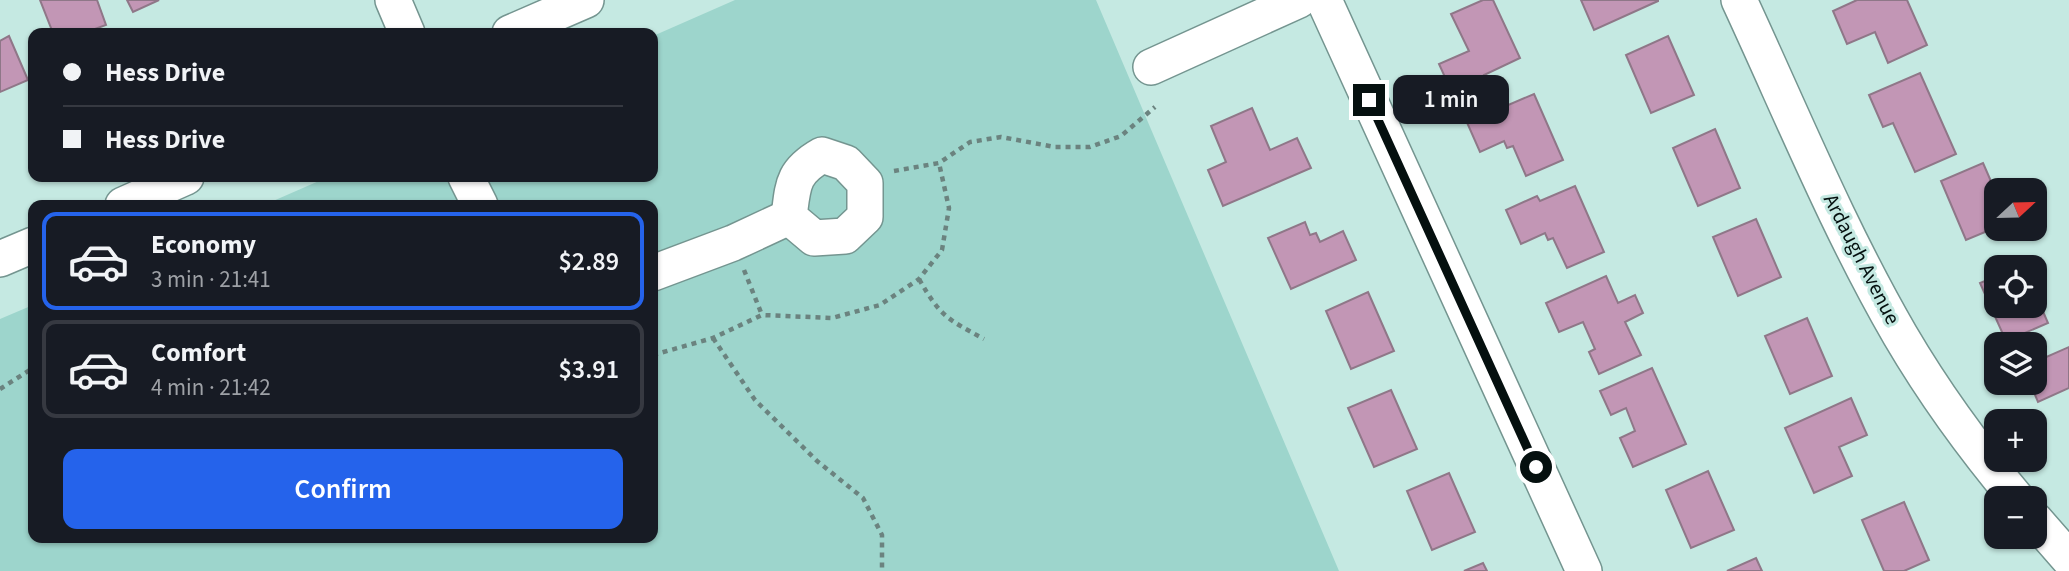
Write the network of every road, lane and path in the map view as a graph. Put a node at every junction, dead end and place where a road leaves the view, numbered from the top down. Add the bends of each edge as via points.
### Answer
1 (393, 0) edge
2 (586, 0) edge
3 (1299, 0) edge
4 (1324, 0) edge
5 (1739, 0) edge
6 (405, 28) edge
7 (522, 28) edge
8 (1151, 67) dead end
9 (1155, 107) dead end
10 (939, 163) junction
11 (175, 182) edge
12 (468, 182) edge
13 (865, 183) junction
14 (134, 200) edge
15 (478, 200) edge
16 (789, 217) junction
17 (733, 243) junction
18 (28, 247) edge
19 (0, 259) edge
20 (658, 271) edge
21 (919, 279) junction
22 (762, 315) junction
23 (713, 338) junction
24 (984, 339) dead end
25 (658, 354) edge
26 (28, 371) edge
27 (0, 389) edge
28 (2007, 486) edge
29 (2047, 534) edge
30 (2069, 559) edge
31 (882, 571) edge
32 (1584, 571) edge

1 - 6 street
2 - 7 street
3 - 8 street
4 - 32 street
5 - 28 street, Ardaugh Avenue via 1853,246 1900,335 1959,426
9 - 10 path via 1121,136 1090,147 1055,147 1001,137 970,142
10 - 13 path via 894,171
10 - 21 path via 949,208 942,250
11 - 14 street
12 - 15 street
13 - 16 street via 865,217 845,236 814,238
13 - 16 street via 846,163 822,155 803,166 793,184
16 - 17 street
17 - 20 street
17 - 22 path
18 - 19 street
21 - 22 path via 880,305 832,318
21 - 24 path via 936,309
22 - 23 path
23 - 25 path
23 - 31 path via 755,400 817,461 863,498 882,535
26 - 27 path
29 - 30 street

